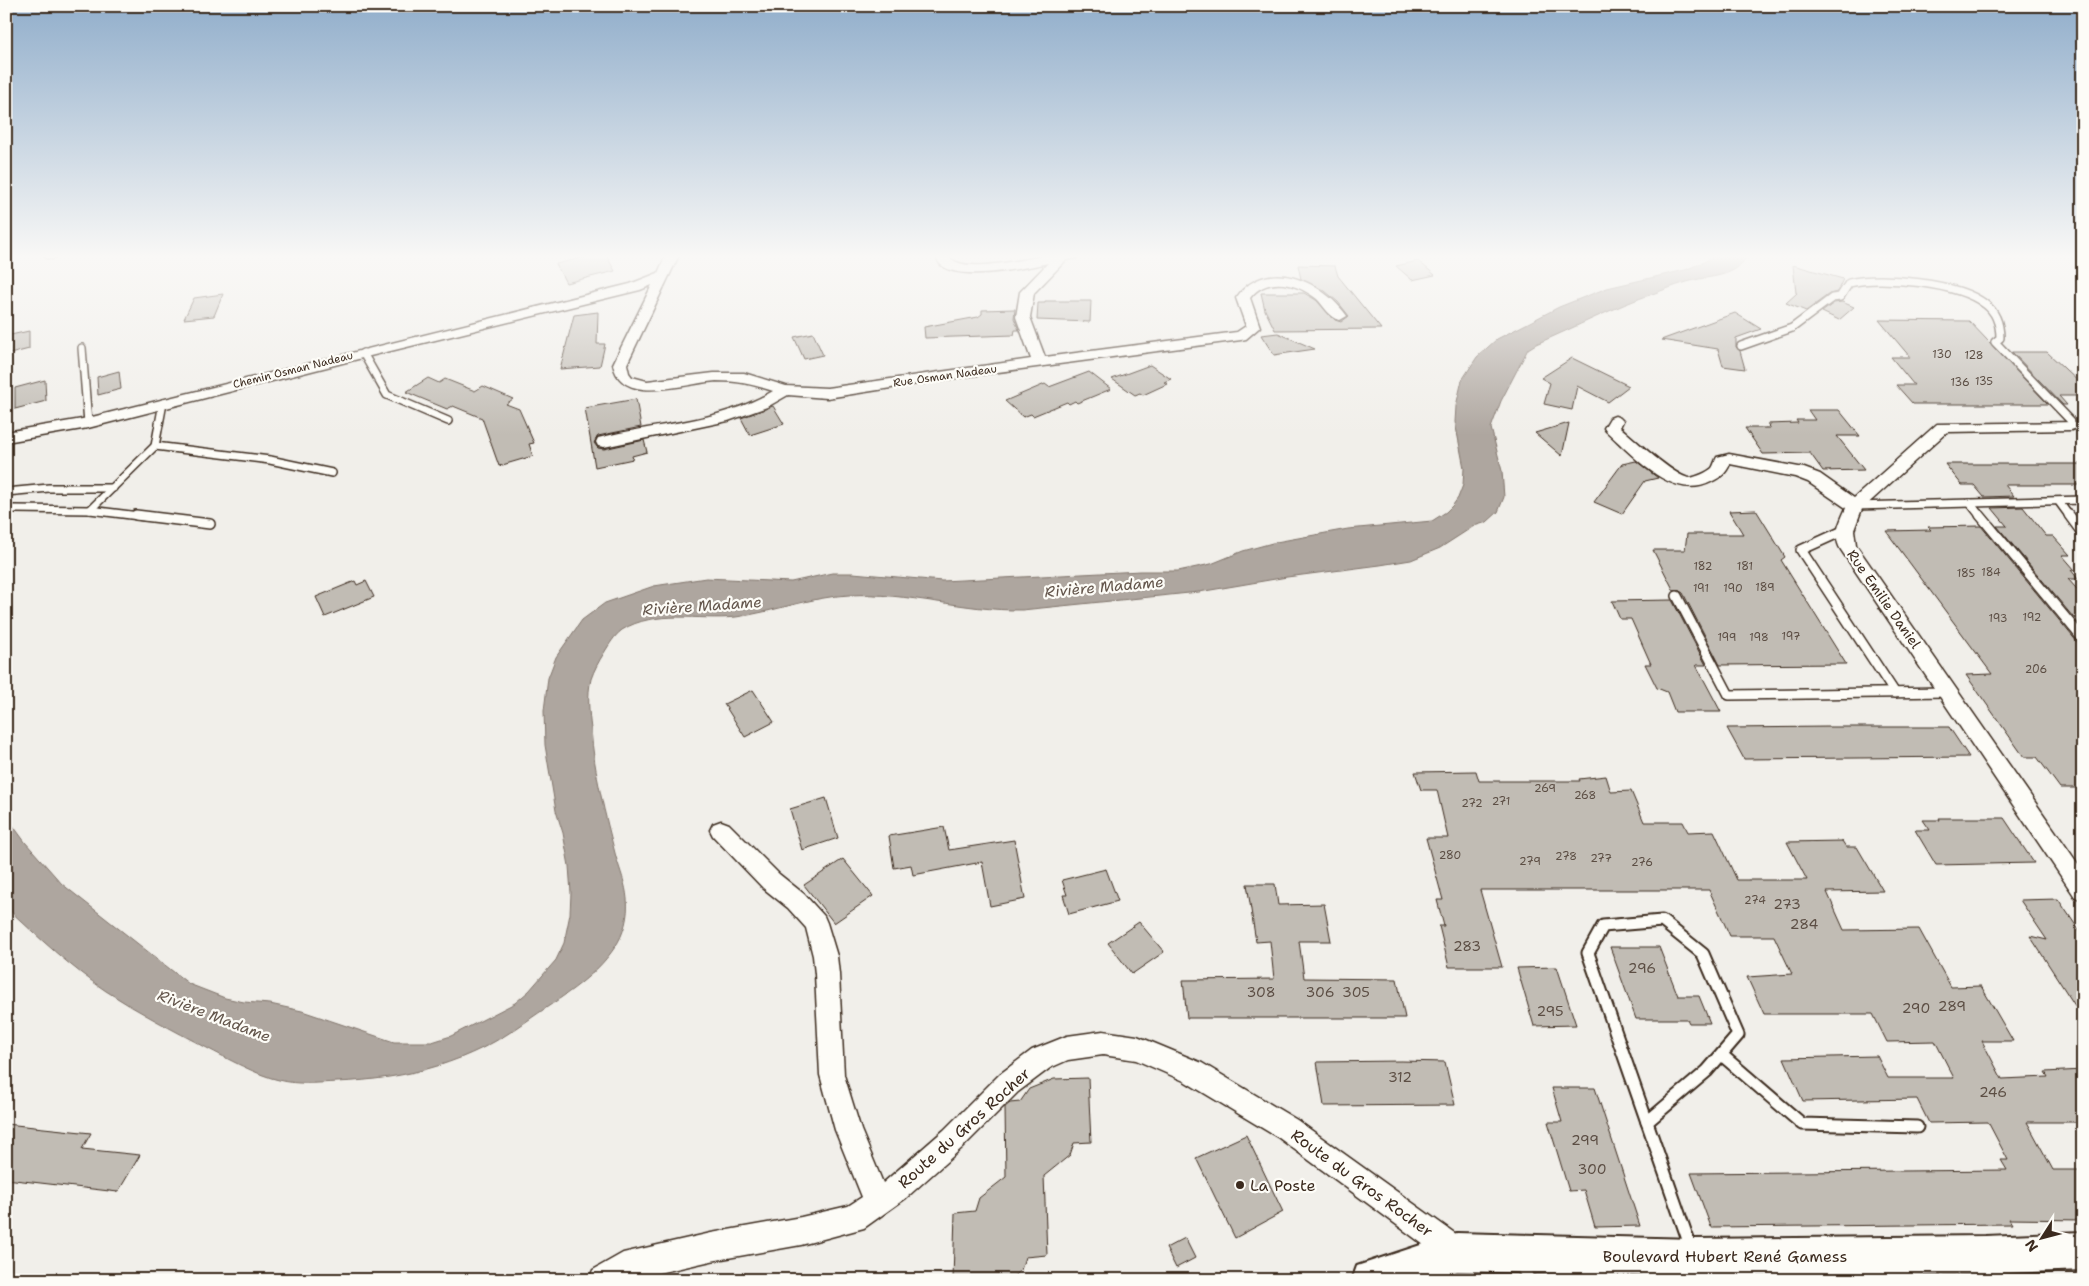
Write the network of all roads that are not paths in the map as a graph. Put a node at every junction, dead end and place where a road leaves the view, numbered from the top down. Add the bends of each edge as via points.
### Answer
1 (519, 315) edge
2 (644, 315) edge
3 (1024, 315) edge
4 (1249, 315) edge
5 (1809, 315) edge
6 (1996, 315) edge
7 (1740, 346) dead end
8 (82, 348) dead end
9 (362, 353) junction
10 (1040, 363) junction
11 (785, 390) junction
12 (163, 402) junction
13 (448, 421) dead end
14 (1616, 421) dead end
15 (88, 422) junction
16 (2071, 426) joint
17 (6, 437) edge
18 (604, 442) dead end
19 (155, 446) junction
20 (332, 473) dead end
21 (113, 488) junction
22 (6, 492) edge
23 (2083, 500) edge
24 (2059, 502) junction
25 (1970, 504) junction
26 (1854, 506) junction
27 (14, 509) dead end
28 (90, 510) junction
29 (210, 524) dead end
30 (1845, 530) junction
31 (2083, 534) edge
32 (1677, 596) dead end
33 (2083, 639) edge
34 (1949, 692) junction
35 (1894, 693) junction
36 (721, 830) dead end
37 (2083, 890) edge
38 (1723, 1056) junction
39 (1647, 1122) junction
40 (1917, 1128) dead end
41 (877, 1202) junction
42 (2083, 1251) edge
43 (1457, 1252) junction
44 (1695, 1258) junction
45 (1522, 1267) edge
46 (603, 1280) edge
47 (1371, 1280) edge

1 - 9 street, Chemin Osman Nadeau
2 - 11 street, Rue Osman Nadeau via 620,364 627,380 646,386 714,376 744,377
3 - 10 street
4 - 10 street, Rue Osman Nadeau via 1253,327 1241,336
5 - 7 lane via 1792,328
6 - 16 lane via 2001,325 2000,338 1995,342 2070,420
8 - 15 lane
9 - 12 street, Chemin Osman Nadeau
9 - 13 lane via 387,396
10 - 11 street, Rue Osman Nadeau via 827,393
11 - 18 street via 762,404 723,418
12 - 15 street, Chemin Osman Nadeau
12 - 19 lane
14 - 26 street via 1612,428 1674,478 1686,483 1699,482 1719,471 1723,461 1729,459 1814,478
15 - 17 street, Chemin Osman Nadeau
16 - 26 street, Rue Emilie Daniel via 1943,427
19 - 20 lane via 270,460
19 - 21 lane
21 - 22 lane
21 - 28 lane
23 - 24 lane
24 - 25 lane
24 - 31 lane
25 - 26 lane
25 - 33 lane
26 - 30 street, Rue Emilie Daniel
27 - 28 lane
28 - 29 lane
30 - 34 street, Rue Emilie Daniel via 1847,546
30 - 35 lane via 1801,550
32 - 35 lane via 1730,695
34 - 35 lane
34 - 37 street, Rue Emilie Daniel
36 - 41 street via 816,923 827,974 832,1075 848,1130
38 - 39 lane
38 - 39 lane via 1738,1034 1704,954 1662,921 1602,926 1588,953
38 - 40 lane via 1802,1124
39 - 44 lane
41 - 43 street, Route du Gros Rocher via 897,1189 1009,1083 1041,1059 1067,1048 1103,1043 1137,1048 1201,1077 1288,1129
41 - 46 street, Route du Gros Rocher via 854,1218 623,1267
42 - 44 street, Boulevard Hubert René Gamess
43 - 45 street, Boulevard Hubert René Gamess
43 - 47 street, Boulevard Hubert René Gamess
44 - 45 street, Boulevard Hubert René Gamess

